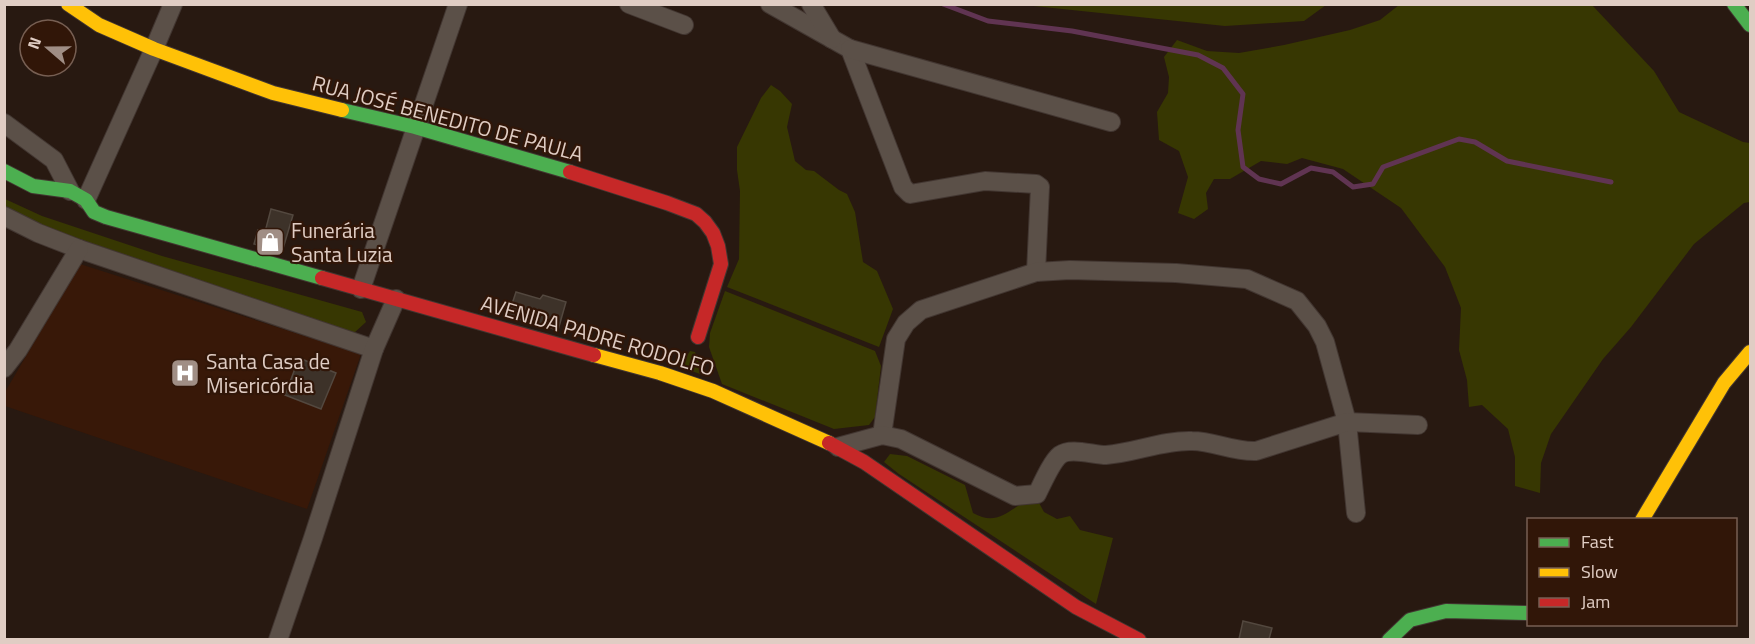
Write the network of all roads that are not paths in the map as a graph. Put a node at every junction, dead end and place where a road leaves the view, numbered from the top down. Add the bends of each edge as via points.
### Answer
1 (68, 4) edge
2 (173, 4) edge
3 (458, 4) edge
4 (629, 4) edge
5 (770, 4) edge
6 (811, 4) edge
7 (1734, 4) edge
8 (684, 25) dead end
9 (1750, 25) edge
10 (833, 39) junction
11 (154, 49) junction
12 (850, 49) junction
13 (1111, 122) dead end
14 (4, 123) edge
15 (415, 127) junction
16 (4, 171) edge
17 (78, 195) junction
18 (4, 216) edge
19 (79, 249) junction
20 (1036, 272) junction
21 (361, 289) junction
22 (396, 298) junction
23 (698, 338) dead end
24 (374, 349) junction
25 (1750, 352) edge
26 (4, 368) edge
27 (1347, 422) junction
28 (1418, 425) dead end
29 (882, 435) junction
30 (838, 447) junction
31 (1356, 513) dead end
32 (1643, 518) edge
33 (1527, 613) edge
34 (1432, 615) junction
35 (278, 639) edge
36 (1139, 639) edge
37 (1389, 639) edge
38 (1409, 639) edge

1 - 11 street, RUA JOSÉ BENEDITO DE PAULA via 99,25
2 - 11 street
3 - 15 street
4 - 8 street
5 - 10 street
6 - 10 street
7 - 9 street
10 - 12 street
11 - 15 street, RUA JOSÉ BENEDITO DE PAULA via 273,93
11 - 17 street
12 - 13 street
12 - 20 street via 903,187 910,194 984,181 1040,187
14 - 17 street via 54,160
15 - 21 street
15 - 23 street, RUA JOSÉ BENEDITO DE PAULA via 696,214 713,233 721,264
16 - 17 street via 33,186
17 - 21 street, AVENIDA PADRE RODOLFO via 94,212 106,217
18 - 19 street
19 - 24 street
19 - 26 street
20 - 27 street via 1176,273 1247,279 1298,301 1325,342
20 - 29 street via 925,309 910,318 896,339
21 - 22 street, AVENIDA PADRE RODOLFO
22 - 24 street
22 - 30 street, AVENIDA PADRE RODOLFO via 660,373 713,391
24 - 35 street
25 - 32 street via 1724,383
27 - 28 street
27 - 29 street via 1256,451 1243,452 1194,441 1103,455 1066,452 1058,456 1037,494 1015,496 901,439
27 - 31 street
29 - 30 street
30 - 36 street, AVENIDA PADRE RODOLFO via 1076,607
33 - 34 street via 1446,611
34 - 37 street via 1410,620
34 - 38 street

